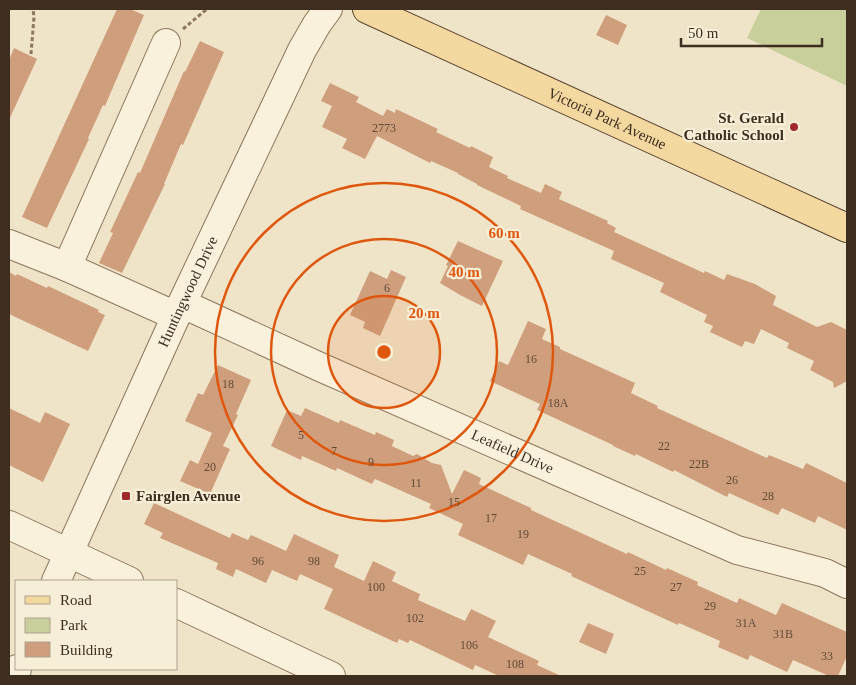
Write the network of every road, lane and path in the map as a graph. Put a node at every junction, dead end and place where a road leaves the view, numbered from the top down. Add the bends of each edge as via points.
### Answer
1 (33, 9) edge
2 (207, 9) edge
3 (328, 9) edge
4 (368, 9) edge
5 (166, 43) joint
6 (31, 54) dead end
7 (847, 228) edge
8 (9, 244) edge
9 (67, 267) junction
10 (179, 310) junction
11 (9, 524) edge
12 (69, 553) junction
13 (56, 580) edge
14 (127, 580) edge
15 (847, 584) edge
16 (178, 605) edge
17 (331, 676) edge

1 - 6 path
2 - 5 path
3 - 10 street, Huntingwood Drive via 302,50
4 - 7 main road, Victoria Park Avenue
5 - 9 street
8 - 9 street, Leafield Drive
9 - 10 street, Leafield Drive
10 - 12 street, Huntingwood Drive
10 - 15 street, Leafield Drive via 330,371 737,550 825,573
11 - 12 street
12 - 13 street, Huntingwood Drive
12 - 14 street
16 - 17 street

